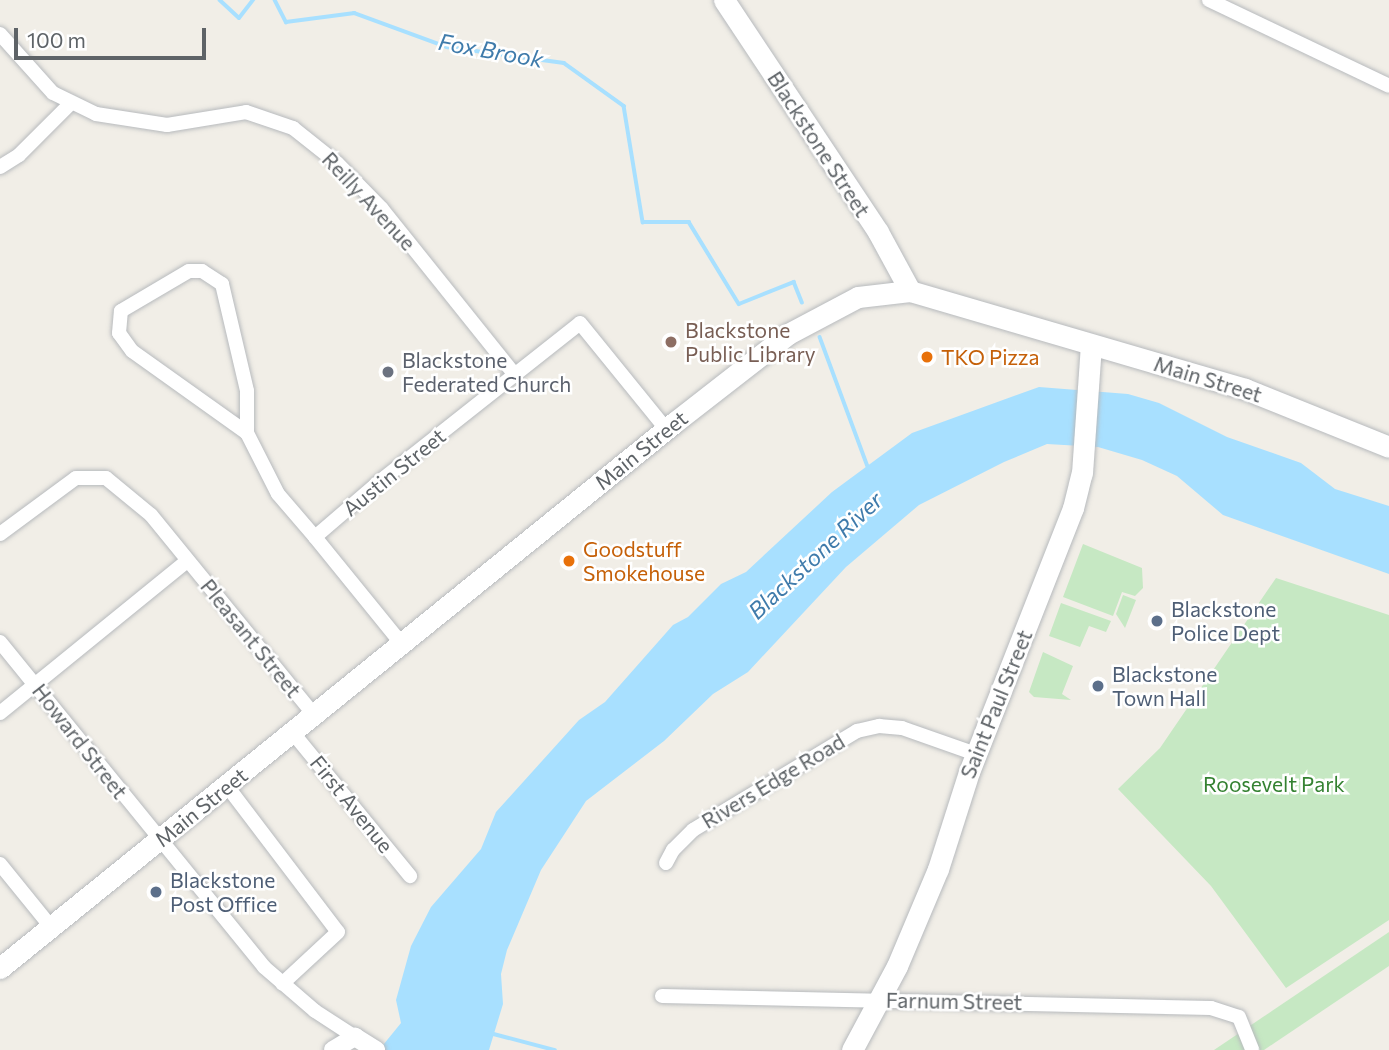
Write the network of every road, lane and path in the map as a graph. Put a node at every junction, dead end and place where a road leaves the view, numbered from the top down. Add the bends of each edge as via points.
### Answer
1 (724, 0) edge
2 (1209, 0) edge
3 (0, 34) edge
4 (1389, 86) edge
5 (70, 104) junction
6 (0, 167) edge
7 (910, 291) junction
8 (1091, 345) junction
9 (514, 374) junction
10 (666, 429) junction
11 (247, 433) junction
12 (1389, 447) edge
13 (0, 534) edge
14 (315, 537) junction
15 (187, 561) junction
16 (0, 642) edge
17 (401, 643) junction
18 (35, 684) junction
19 (0, 713) edge
20 (314, 715) junction
21 (293, 733) junction
22 (975, 754) junction
23 (227, 786) junction
24 (158, 841) junction
25 (666, 863) dead end
26 (0, 864) edge
27 (410, 876) dead end
28 (51, 927) junction
29 (0, 968) edge
30 (282, 984) junction
31 (662, 996) dead end
32 (879, 1000) junction
33 (366, 1044) edge
34 (333, 1050) edge
35 (852, 1050) edge
36 (1252, 1050) edge

1 - 7 main road, Blackstone Street via 878,232
2 - 4 street
3 - 5 street, Reilly Avenue via 33,74
5 - 6 street
5 - 9 street, Reilly Avenue via 144,124 167,125 246,112 293,128 337,163 382,209
7 - 8 main road, Main Street
7 - 10 main road, Main Street via 858,297 820,314
8 - 12 main road, Main Street via 1256,392
8 - 22 main road, Saint Paul Street via 1082,473 1057,550
9 - 10 street, Austin Street via 580,323
9 - 14 street, Austin Street
10 - 17 main road, Main Street
11 - 11 street via 247,391 222,284 202,271 189,271 121,311 119,333 132,351
11 - 14 street via 278,494
13 - 15 street via 62,487 92,475 106,478 135,499
14 - 17 street
15 - 18 street
15 - 20 street, Pleasant Street
16 - 18 street, Howard Street
17 - 20 main road, Main Street
18 - 19 street
18 - 24 street, Howard Street
20 - 21 main road, Main Street
21 - 23 main road, Main Street
21 - 27 street, First Avenue
22 - 25 street, Rivers Edge Road via 902,728 879,726 858,731 693,830
22 - 32 main road, Saint Paul Street via 938,869
23 - 24 main road, Main Street
23 - 30 street via 338,932
24 - 28 main road, Main Street
24 - 30 street, Howard Street
26 - 28 street
28 - 29 main road, Main Street
30 - 33 street, Howard Street
31 - 32 street, Farnum Street
32 - 35 main road, Saint Paul Street
32 - 36 street, Farnum Street via 1211,1008 1243,1020
33 - 34 street

